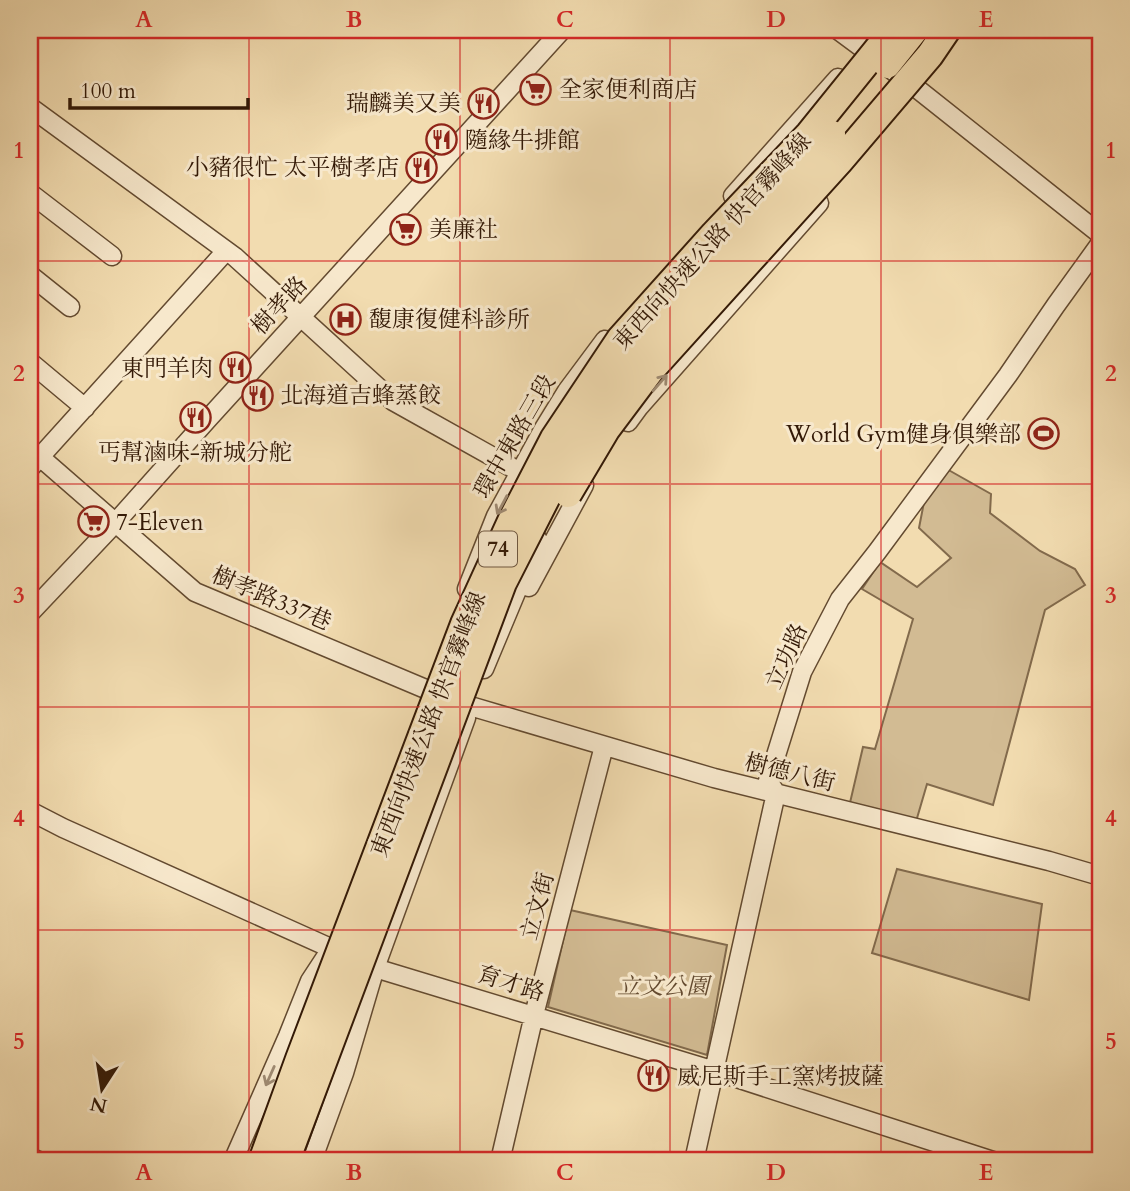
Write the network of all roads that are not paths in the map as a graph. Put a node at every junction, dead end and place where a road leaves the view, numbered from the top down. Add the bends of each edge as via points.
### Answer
1 (562, 30) edge
2 (838, 30) edge
3 (877, 30) edge
4 (893, 30) edge
5 (915, 30) edge
6 (934, 30) edge
7 (947, 30) edge
8 (957, 30) edge
9 (863, 49) junction
10 (899, 76) junction
11 (915, 88) junction
12 (33, 117) edge
13 (30, 193) edge
14 (1100, 234) edge
15 (1100, 244) edge
16 (226, 251) junction
17 (112, 256) dead end
18 (30, 275) edge
19 (70, 307) dead end
20 (302, 316) junction
21 (30, 362) edge
22 (85, 408) junction
23 (35, 463) edge
24 (520, 472) junction
25 (116, 522) junction
26 (503, 583) junction
27 (30, 613) edge
28 (484, 670) junction
29 (428, 690) junction
30 (470, 706) junction
31 (604, 746) junction
32 (776, 793) junction
33 (30, 811) edge
34 (1100, 876) edge
35 (331, 949) junction
36 (375, 968) junction
37 (534, 1015) junction
38 (310, 1064) junction
39 (715, 1071) junction
40 (30, 1157) edge
41 (39, 1161) edge
42 (233, 1161) edge
43 (251, 1161) edge
44 (257, 1161) edge
45 (262, 1161) edge
46 (286, 1161) edge
47 (295, 1161) edge
48 (303, 1161) edge
49 (312, 1161) edge
50 (500, 1161) edge
51 (694, 1161) edge
52 (993, 1161) edge

1 - 20 street, 樹孝路
2 - 9 street
3 - 9 street, 環中東路三段
4 - 38 highway, 東西向快速公路 快官霧峰線 / 74, bridge via 809,134 620,338 554,438 464,624
5 - 26 highway, 東西向快速公路 快官霧峰線 / 74, bridge via 823,145 638,353 592,416
6 - 10 street
7 - 26 highway, 74, bridge via 839,162 651,370 607,430 551,523
8 - 11 street
9 - 10 street
9 - 24 street, 環中東路三段 via 612,331 567,391
10 - 11 street
10 - 28 street via 604,421 556,501
11 - 14 street
28 -> 11 street via 595,467 639,407
12 - 16 street
13 - 17 street
15 - 32 street, 立功路 via 840,598 802,672 768,781
16 - 20 street
16 - 22 street
18 - 19 street
20 - 24 street via 393,401
20 - 25 street, 樹孝路
21 - 22 street
22 - 23 street
23 - 25 street, 樹孝路337巷
24 -> 29 street, 環中東路三段 via 496,516
25 - 27 street, 樹孝路
25 - 29 street, 樹孝路337巷 via 194,592
26 - 38 highway, 東西向快速公路 快官霧峰線 / 74, bridge
28 - 30 street
29 - 35 street, 環中東路三段
30 - 31 street, 樹德八街
30 - 36 street
31 - 32 street, 樹德八街
31 - 37 street, 立文街
32 - 34 street, 樹德八街
32 - 39 street, 立功路
33 - 35 street, 育才路
35 - 36 street, 育才路
35 -> 42 street, 環中東路三段 via 310,981
35 - 44 street, 環中東路三段
36 - 37 street, 育才路
36 - 47 street
36 - 49 street
37 - 39 street, 育才路
37 - 50 street, 立文街
38 - 43 highway, bridge
38 - 45 highway, 東西向快速公路 快官霧峰線 / 74, bridge
38 - 46 highway, 東西向快速公路 快官霧峰線 / 74, bridge
38 - 48 highway, bridge
39 - 51 street, 立功路
39 - 52 street, 育才路
40 - 41 street

